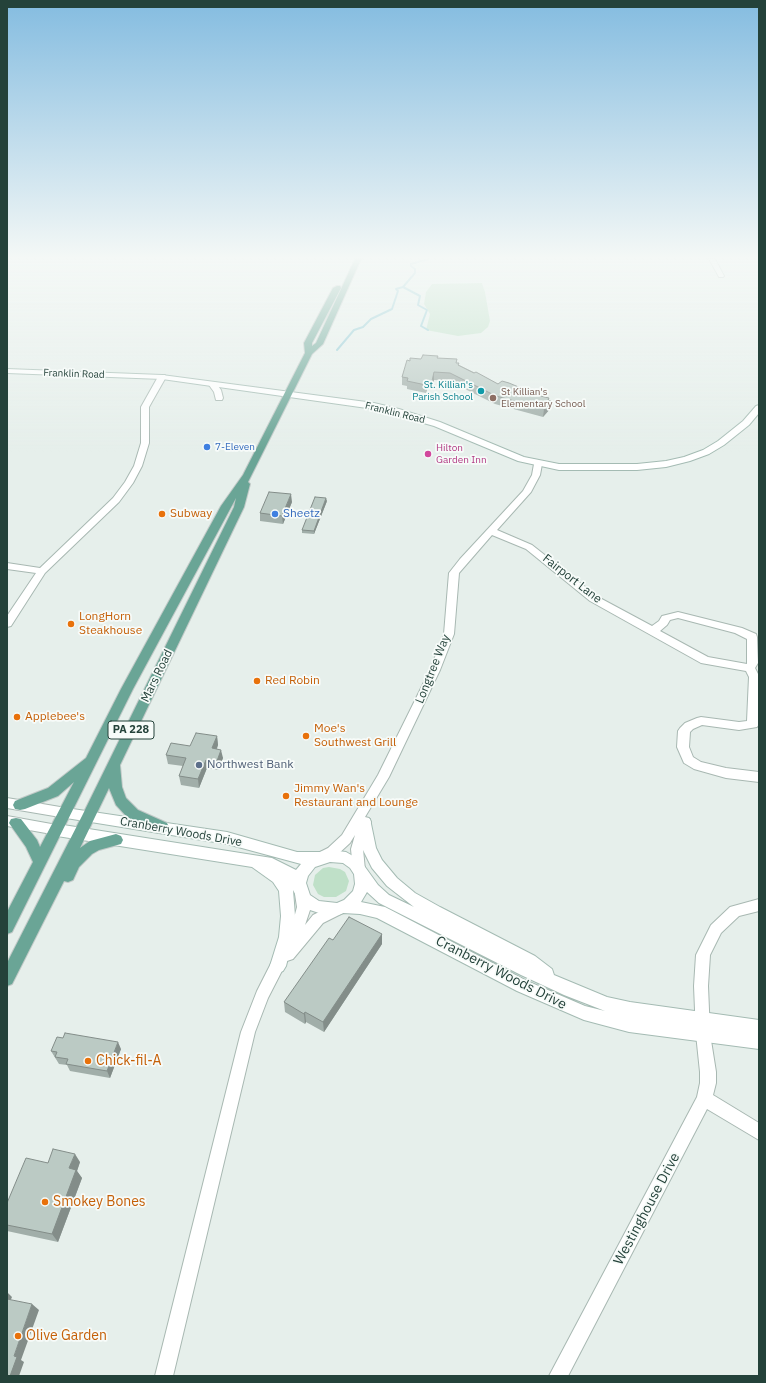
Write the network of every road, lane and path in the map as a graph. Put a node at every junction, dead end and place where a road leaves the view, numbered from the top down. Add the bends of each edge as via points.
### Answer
1 (318, 324) edge
2 (328, 324) edge
3 (309, 353) junction
4 (7, 371) edge
5 (162, 378) junction
6 (212, 385) junction
7 (229, 387) junction
8 (288, 395) junction
9 (759, 408) edge
10 (538, 464) junction
11 (247, 477) junction
12 (490, 531) junction
13 (7, 566) edge
14 (42, 571) junction
15 (7, 624) edge
16 (652, 630) junction
17 (750, 668) junction
18 (747, 725) junction
19 (759, 729) edge
20 (92, 759) junction
21 (114, 763) junction
22 (382, 777) junction
23 (759, 777) edge
24 (7, 803) edge
25 (20, 805) junction
26 (66, 813) junction
27 (89, 816) junction
28 (11, 822) edge
29 (365, 823) junction
30 (162, 827) junction
31 (57, 830) junction
32 (80, 834) junction
33 (116, 840) junction
34 (322, 857) junction
35 (248, 861) junction
36 (40, 864) junction
37 (360, 871) junction
38 (301, 891) junction
39 (759, 905) edge
40 (340, 908) junction
41 (7, 927) edge
42 (447, 938) junction
43 (278, 966) junction
44 (7, 980) edge
45 (7, 987) edge
46 (569, 990) junction
47 (703, 1027) junction
48 (759, 1028) edge
49 (759, 1041) edge
50 (704, 1098) junction
51 (759, 1132) edge
52 (164, 1376) edge
53 (558, 1376) edge

1 - 3 main road, Mars Road / PA 228 via 308,343
2 - 3 main road, Mars Road / PA 228 via 319,344
3 - 8 main road, Mars Road / PA 228
4 - 5 street, Franklin Road
5 - 6 street, Franklin Road
5 - 14 street via 145,407 145,443 138,466 129,483 116,500
6 - 7 street, Franklin Road
6 - 7 street via 219,398
7 - 8 street, Franklin Road
8 - 10 street, Franklin Road via 374,406 420,417
8 - 11 main road, Mars Road / PA 228
9 - 10 street, Franklin Road via 746,423 721,443 687,459 637,467 559,467
10 - 12 street, Longtree Way via 527,492
11 - 20 main road, Mars Road / PA 228 via 226,506
11 - 21 main road, Mars Road / PA 228 via 239,507
12 - 16 street, Fairport Lane via 529,547 594,598
12 - 22 street, Longtree Way via 454,573 449,634 435,670
13 - 14 street
14 - 15 street
16 - 17 street, Fairport Lane via 705,660
16 - 17 street via 666,618 678,615 738,630 752,637 753,663
17 - 18 street via 754,676 755,700 753,724
18 - 19 street
18 - 23 street via 700,721 684,731 683,746 688,760 698,766
20 - 25 main road via 53,792
20 - 26 main road, Mars Road / PA 228
21 - 27 main road, Mars Road / PA 228
21 - 30 main road via 115,787 121,802 133,814
22 - 29 street
22 - 34 street via 346,839
24 - 25 street
25 - 26 street
26 - 27 street, Cranberry Woods Drive
26 - 31 main road, Mars Road / PA 228
27 - 30 street, Cranberry Woods Drive
27 - 32 main road, Mars Road / PA 228
28 - 31 street
28 - 36 main road via 32,844
29 - 37 street via 357,849
29 - 46 street via 369,848 377,864 410,898 530,961
30 - 34 street, Cranberry Woods Drive via 227,838 297,858
31 - 32 street, Cranberry Woods Drive
31 - 36 main road, Mars Road / PA 228
32 - 33 street, Cranberry Woods Drive
32 - 44 main road, Mars Road / PA 228
33 - 35 street, Cranberry Woods Drive
33 - 45 main road via 95,845 74,863 41,931
34 - 37 street via 346,858
34 - 38 street via 305,867 300,878
35 - 38 street, Cranberry Woods Drive via 278,866 294,878
35 - 43 street via 272,873 286,890 286,937
36 - 41 main road, Mars Road / PA 228
37 - 40 street via 362,884 359,894 349,904
37 - 42 street, Cranberry Woods Drive via 379,895
38 - 40 street via 314,906 325,909
38 - 43 street via 304,907 301,919
39 - 47 street, Westinghouse Drive via 735,911 716,929 703,955
40 - 42 street, Cranberry Woods Drive via 380,912
40 - 43 street via 318,919
42 - 46 street, Cranberry Woods Drive
42 - 47 street, Cranberry Woods Drive via 539,995 584,1013 629,1024
43 - 52 street via 248,1032
46 - 47 street, Cranberry Woods Drive via 606,1004
47 - 48 street, Cranberry Woods Drive
47 - 49 street, Cranberry Woods Drive
47 - 50 street, Westinghouse Drive via 708,1072
50 - 51 street
50 - 53 street, Westinghouse Drive

